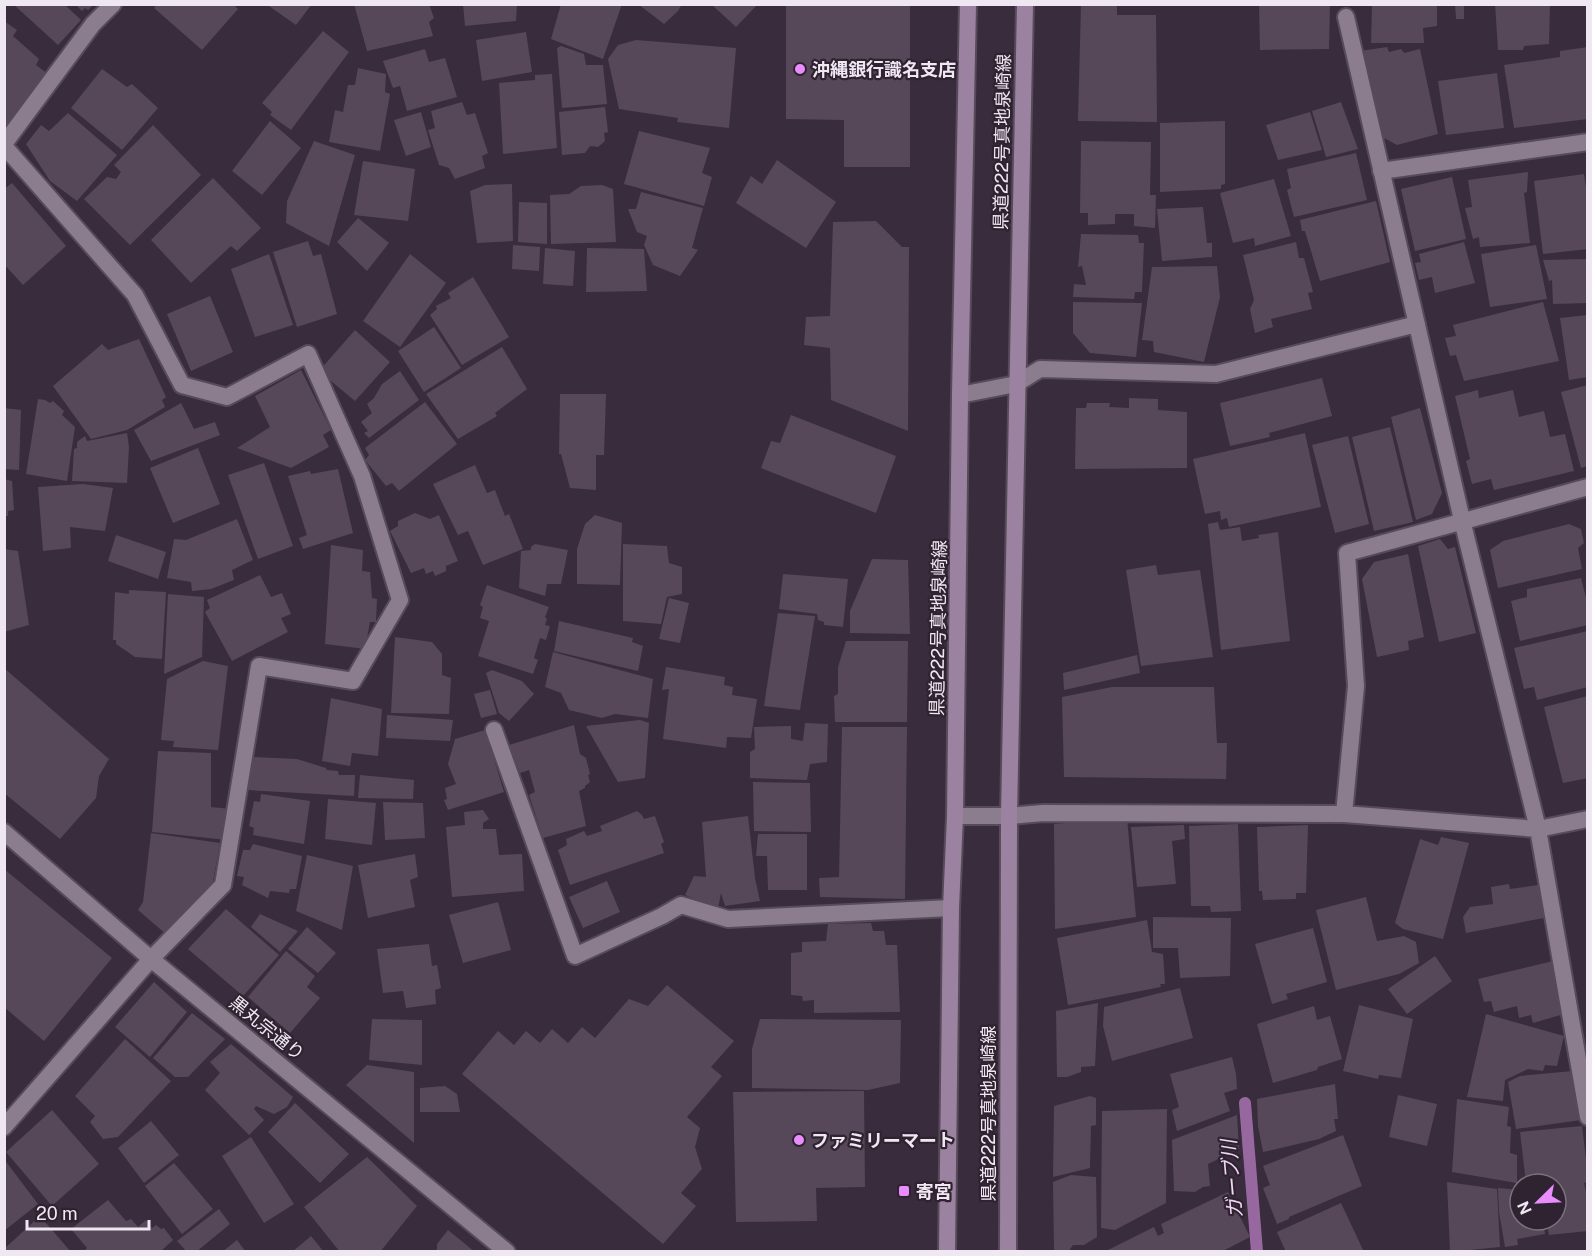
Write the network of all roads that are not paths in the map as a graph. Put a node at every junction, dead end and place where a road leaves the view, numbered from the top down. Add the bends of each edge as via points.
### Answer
1 (113, 4) edge
2 (968, 4) edge
3 (1025, 4) edge
4 (1346, 17) dead end
5 (1587, 142) edge
6 (4, 145) edge
7 (1382, 171) junction
8 (1417, 324) junction
9 (1016, 384) junction
10 (960, 395) junction
11 (1587, 487) edge
12 (1462, 520) junction
13 (494, 730) dead end
14 (1344, 814) junction
15 (955, 816) junction
16 (1009, 816) junction
17 (1587, 819) edge
18 (1538, 829) junction
19 (4, 832) edge
20 (951, 908) junction
21 (151, 959) junction
22 (1587, 1118) edge
23 (4, 1127) edge
24 (507, 1251) edge
25 (947, 1251) edge
26 (1008, 1251) edge

1 - 6 street via 93,24
2 - 10 main road, 県道222号真地泉崎線
3 - 9 main road, 県道222号真地泉崎線
4 - 7 street
5 - 7 street
6 - 21 street via 135,295 182,385 226,397 308,354 362,476 400,600 353,681 259,666 223,885
7 - 8 street
8 - 9 street via 1216,374 1040,369
8 - 12 street
9 - 10 street
9 - 16 main road, 県道222号真地泉崎線
10 - 15 main road, 県道222号真地泉崎線
11 - 12 street
12 - 14 street via 1347,553 1356,686
12 - 18 street
13 - 20 street via 575,956 681,904 728,919
14 - 16 street
14 - 18 street
15 - 16 street
15 - 20 main road, 県道222号真地泉崎線
16 - 26 main road, 県道222号真地泉崎線
17 - 18 street
18 - 22 street
19 - 21 street, 黒丸宗通り
20 - 25 main road, 県道222号真地泉崎線
21 - 23 street
21 - 24 street, 黒丸宗通り

